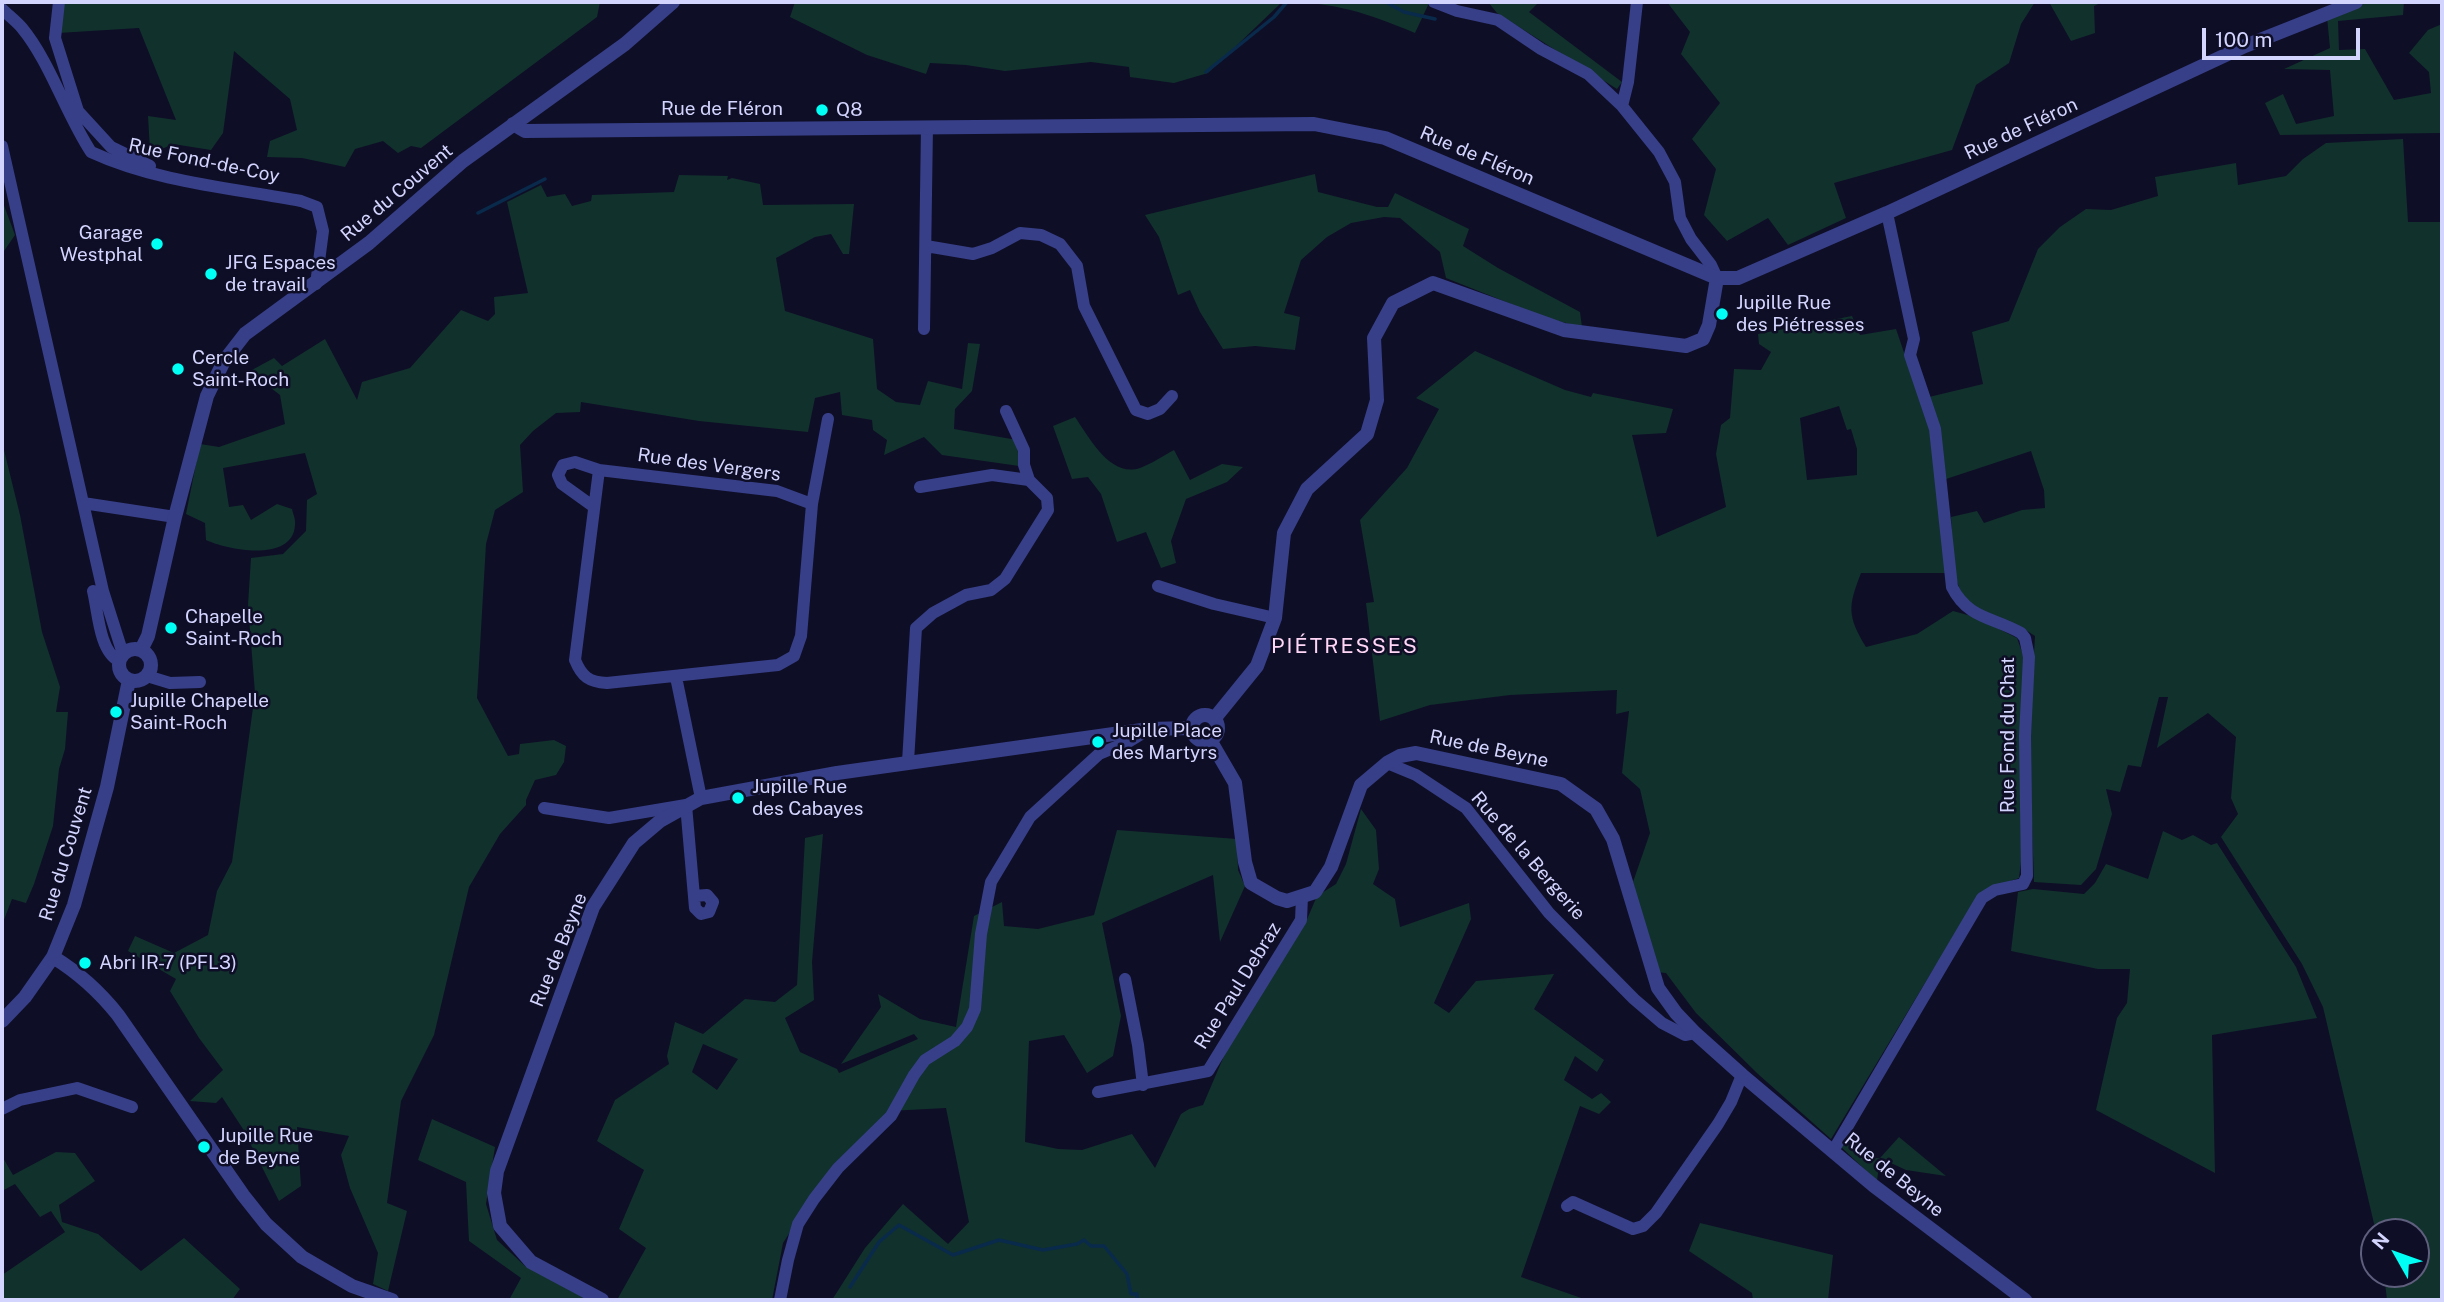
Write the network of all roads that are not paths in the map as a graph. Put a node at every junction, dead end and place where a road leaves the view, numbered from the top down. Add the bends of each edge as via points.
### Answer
1 (59, 2) edge
2 (673, 2) edge
3 (1434, 2) edge
4 (1637, 2) edge
5 (2356, 2) edge
6 (2, 9) edge
7 (1622, 106) junction
8 (513, 124) junction
9 (927, 127) junction
10 (2, 146) edge
11 (174, 178) junction
12 (1887, 213) junction
13 (926, 246) junction
14 (1717, 278) junction
15 (316, 284) junction
16 (924, 329) dead end
17 (1172, 396) dead end
18 (1006, 411) dead end
19 (828, 419) dead end
20 (599, 470) junction
21 (1029, 480) junction
22 (920, 487) dead end
23 (83, 503) junction
24 (812, 504) junction
25 (594, 508) junction
26 (175, 517) junction
27 (1158, 586) dead end
28 (93, 591) dead end
29 (1275, 618) junction
30 (141, 650) junction
31 (121, 658) junction
32 (147, 676) junction
33 (676, 677) junction
34 (129, 680) junction
35 (200, 682) dead end
36 (1214, 719) junction
37 (1192, 728) junction
38 (1150, 729) junction
39 (1210, 740) junction
40 (908, 762) junction
41 (1387, 763) junction
42 (701, 798) junction
43 (686, 805) junction
44 (544, 808) dead end
45 (694, 896) dead end
46 (1302, 897) junction
47 (53, 957) junction
48 (1125, 979) dead end
49 (2, 1021) edge
50 (1695, 1033) junction
51 (1742, 1075) junction
52 (1143, 1085) junction
53 (1098, 1092) dead end
54 (4, 1105) edge
55 (132, 1107) dead end
56 (1833, 1151) junction
57 (1567, 1206) dead end
58 (392, 1300) edge
59 (602, 1300) edge
60 (780, 1300) edge
61 (2025, 1300) edge

1 - 11 street via 55,38 78,111 111,148
2 - 8 street, Rue du Couvent via 625,44
3 - 7 street via 1498,20 1588,74
4 - 7 street
5 - 12 street, Rue de Fléron via 2245,46
6 - 11 street, Rue Fond-de-Coy via 22,27 43,60 91,152
7 - 14 street via 1660,152 1675,182 1680,218
8 - 9 street, Rue de Fléron via 525,131
8 - 15 street, Rue du Couvent
9 - 13 street
9 - 14 street, Rue de Fléron via 1314,124 1385,138
10 - 23 street
11 - 15 street, Rue Fond-de-Coy via 317,206 323,230
12 - 14 street, Rue de Fléron via 1754,272
12 - 56 street, Rue Fond du Chat via 1914,340 1910,355 1934,429 1952,587 1959,601 1981,617 2021,633 2027,644 2027,876 2023,884 1982,898
13 - 16 street
13 - 17 street via 973,254 1020,233 1041,235 1060,244 1077,266 1084,306 1136,410 1148,414
14 - 29 street via 1703,339 1686,346 1563,330 1433,283 1393,303 1374,338 1377,400 1367,434 1307,489 1284,533
15 - 26 street, Rue du Couvent via 245,334 224,361 207,396
18 - 21 street via 1024,450
19 - 24 street
20 - 24 street, Rue des Vergers via 777,491
20 - 25 street
20 - 25 street, Rue des Vergers via 575,463 563,466 558,475 562,484
21 - 22 street via 992,475
21 - 40 street via 1046,498 1048,510 1005,579 991,590 966,595 933,613 916,628
23 - 26 street
23 - 31 street
24 - 33 street via 801,636 793,656 778,665
25 - 33 street via 575,660 581,674 591,682 607,683
26 - 30 street, Rue du Couvent
27 - 29 street
28 - 31 street via 102,638 109,653
29 - 36 street via 1257,666
30 - 31 street via 134,649
30 - 32 street via 149,657
31 - 34 street via 120,671
32 - 34 street
32 - 35 street via 170,683
33 - 42 street
34 - 47 street, Rue du Couvent via 107,787 74,905
36 - 37 street via 1200,715
36 - 39 street via 1218,726
37 - 38 street, Rue de Beyne
37 - 39 street via 1193,736
38 - 40 street, Rue de Beyne
38 - 60 street via 1099,754 1030,817 991,882 975,1009 967,1027 955,1041 925,1060 891,1116 814,1199 798,1224
39 - 46 street via 1235,783 1251,883 1287,901
40 - 42 street, Rue de Beyne
41 - 46 street, Rue de Beyne via 1361,785 1331,867 1314,892
41 - 50 street, Rue de la Bergerie via 1416,775 1466,807 1549,913 1634,999 1662,1023 1685,1035
41 - 50 street, Rue de Beyne via 1416,753 1561,784 1596,809 1613,839 1658,988
42 - 43 street, Rue de Beyne
43 - 44 street via 609,818
43 - 45 street
43 - 59 street, Rue de Beyne via 634,843 593,907 496,1178 500,1226 523,1253 531,1262
46 - 52 street, Rue Paul Debraz via 1301,920 1208,1072
47 - 49 street, Rue du Couvent
47 - 58 street via 99,992 266,1223 302,1257 352,1286
48 - 52 street
50 - 51 street, Rue de Beyne
51 - 56 street, Rue de Beyne
51 - 57 street via 1718,1124 1643,1226 1633,1229 1586,1206 1573,1202
52 - 53 street, Rue Paul Debraz
54 - 55 street via 77,1088
56 - 61 street, Rue de Beyne

